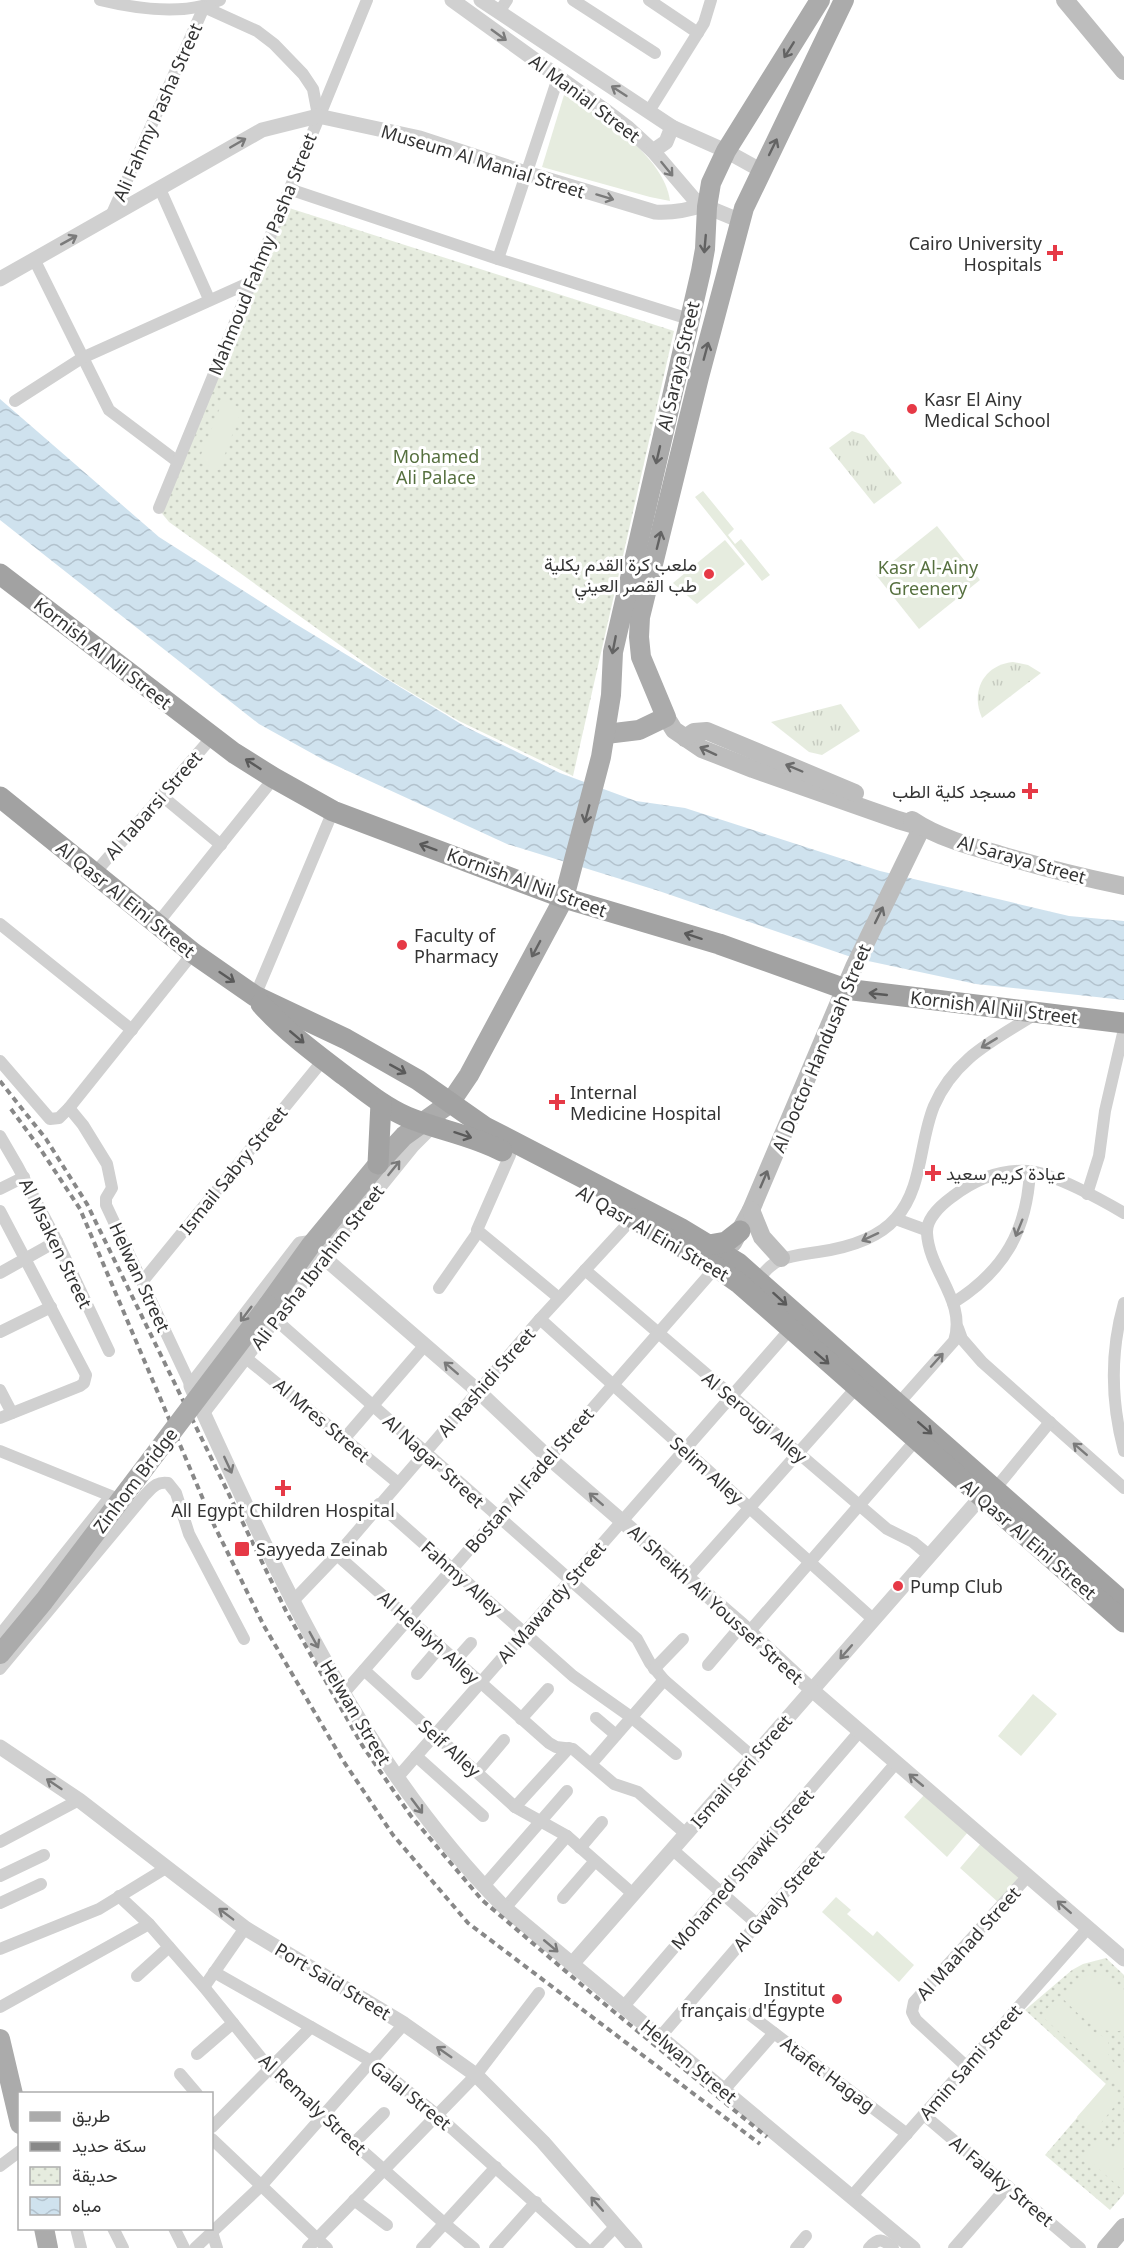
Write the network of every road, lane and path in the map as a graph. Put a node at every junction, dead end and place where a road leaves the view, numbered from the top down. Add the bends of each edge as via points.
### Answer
1 (100, 0) edge
2 (220, 0) edge
3 (367, 0) edge
4 (452, 0) edge
5 (481, 0) edge
6 (573, 0) edge
7 (649, 0) edge
8 (711, 0) edge
9 (820, 0) edge
10 (844, 0) edge
11 (1065, 0) edge
12 (503, 6) edge
13 (204, 7) junction
14 (698, 33) junction
15 (655, 53) dead end
16 (1124, 71) edge
17 (558, 78) junction
18 (649, 111) junction
19 (318, 116) junction
20 (672, 127) junction
21 (652, 151) junction
22 (726, 151) junction
23 (762, 171) junction
24 (526, 173) junction
25 (160, 189) junction
26 (289, 189) junction
27 (705, 206) junction
28 (111, 216) junction
29 (741, 221) junction
30 (34, 259) junction
31 (498, 259) junction
32 (4, 272) edge
33 (253, 282) junction
34 (209, 299) junction
35 (689, 319) junction
36 (82, 358) junction
37 (15, 401) dead end
38 (178, 462) junction
39 (159, 508) dead end
40 (0, 574) edge
41 (666, 717) junction
42 (606, 734) junction
43 (212, 737) junction
44 (274, 778) junction
45 (162, 796) junction
46 (0, 797) edge
47 (333, 811) junction
48 (922, 827) junction
49 (221, 845) junction
50 (571, 873) joint
51 (93, 874) junction
52 (1124, 886) edge
53 (564, 897) junction
54 (0, 924) edge
55 (157, 924) junction
56 (193, 953) junction
57 (838, 993) junction
58 (255, 996) junction
59 (1038, 1012) junction
60 (1124, 1023) edge
61 (1124, 1029) edge
62 (132, 1030) junction
63 (324, 1059) junction
64 (0, 1060) edge
65 (381, 1103) junction
66 (450, 1103) junction
67 (69, 1108) junction
68 (428, 1123) junction
69 (0, 1137) edge
70 (510, 1155) junction
71 (378, 1164) junction
72 (1030, 1171) junction
73 (24, 1178) junction
74 (0, 1189) edge
75 (1088, 1194) junction
76 (751, 1210) junction
77 (0, 1211) edge
78 (1124, 1213) edge
79 (633, 1218) junction
80 (896, 1219) junction
81 (4, 1228) edge
82 (926, 1230) junction
83 (740, 1231) joint
84 (478, 1232) junction
85 (57, 1241) junction
86 (317, 1251) junction
87 (717, 1255) junction
88 (25, 1258) junction
89 (782, 1258) junction
90 (585, 1270) junction
91 (0, 1273) edge
92 (759, 1280) junction
93 (142, 1281) junction
94 (439, 1288) dead end
95 (559, 1299) junction
96 (953, 1303) junction
97 (1124, 1303) edge
98 (51, 1307) junction
99 (272, 1313) junction
100 (540, 1319) junction
101 (795, 1323) junction
102 (958, 1328) junction
103 (0, 1332) edge
104 (658, 1334) junction
105 (425, 1345) junction
106 (109, 1351) dead end
107 (246, 1358) junction
108 (613, 1385) junction
109 (191, 1386) junction
110 (856, 1388) junction
111 (0, 1390) edge
112 (479, 1392) junction
113 (731, 1397) junction
114 (898, 1404) junction
115 (372, 1406) junction
116 (203, 1412) junction
117 (6, 1416) edge
118 (1050, 1422) junction
119 (344, 1438) junction
120 (916, 1440) junction
121 (685, 1450) junction
122 (0, 1451) edge
123 (1124, 1451) edge
124 (424, 1453) junction
125 (799, 1453) junction
126 (549, 1458) junction
127 (398, 1483) junction
128 (1124, 1488) edge
129 (988, 1493) junction
130 (145, 1495) junction
131 (110, 1497) junction
132 (379, 1504) junction
133 (860, 1506) junction
134 (749, 1508) junction
135 (497, 1517) junction
136 (622, 1521) junction
137 (337, 1555) junction
138 (930, 1556) junction
139 (810, 1563) junction
140 (451, 1570) junction
141 (687, 1578) junction
142 (570, 1581) junction
143 (292, 1602) junction
144 (1124, 1603) edge
145 (408, 1619) junction
146 (874, 1620) junction
147 (1124, 1622) edge
148 (746, 1629) junction
149 (523, 1633) junction
150 (0, 1635) edge
151 (244, 1639) dead end
152 (683, 1639) dead end
153 (471, 1643) dead end
154 (440, 1647) junction
155 (0, 1654) edge
156 (455, 1661) junction
157 (708, 1665) dead end
158 (0, 1669) edge
159 (654, 1669) junction
160 (364, 1670) junction
161 (417, 1674) dead end
162 (664, 1680) junction
163 (480, 1683) junction
164 (548, 1689) dead end
165 (812, 1690) junction
166 (343, 1694) junction
167 (596, 1718) dead end
168 (631, 1718) junction
169 (521, 1719) junction
170 (860, 1731) junction
171 (435, 1734) junction
172 (616, 1735) junction
173 (504, 1740) dead end
174 (0, 1747) edge
175 (569, 1748) junction
176 (676, 1754) dead end
177 (416, 1756) junction
178 (753, 1757) junction
179 (896, 1763) junction
180 (591, 1764) junction
181 (477, 1772) junction
182 (397, 1778) junction
183 (567, 1791) dead end
184 (79, 1800) junction
185 (515, 1807) junction
186 (483, 1816) dead end
187 (540, 1821) junction
188 (602, 1822) dead end
189 (686, 1834) junction
190 (567, 1836) junction
191 (0, 1842) edge
192 (580, 1848) junction
193 (673, 1850) junction
194 (44, 1855) dead end
195 (595, 1861) junction
196 (166, 1868) junction
197 (0, 1876) edge
198 (1028, 1876) junction
199 (41, 1884) dead end
200 (484, 1886) junction
201 (721, 1892) junction
202 (633, 1894) junction
203 (119, 1896) junction
204 (563, 1898) dead end
205 (0, 1903) edge
206 (505, 1908) junction
207 (149, 1924) junction
208 (758, 1924) junction
209 (245, 1928) junction
210 (1088, 1928) junction
211 (169, 1947) junction
212 (0, 1949) edge
213 (1122, 1954) edge
214 (572, 1964) junction
215 (214, 1972) junction
216 (137, 1976) dead end
217 (204, 1987) junction
218 (539, 1992) dead end
219 (624, 2006) junction
220 (0, 2007) edge
221 (749, 2014) dead end
222 (233, 2023) junction
223 (404, 2024) junction
224 (311, 2028) junction
225 (774, 2033) junction
226 (660, 2037) junction
227 (1, 2048) edge
228 (197, 2054) dead end
229 (371, 2061) junction
230 (966, 2067) junction
231 (270, 2069) junction
232 (180, 2074) dead end
233 (476, 2074) junction
234 (724, 2090) junction
235 (195, 2092) edge
236 (384, 2113) dead end
237 (437, 2115) junction
238 (924, 2115) junction
239 (18, 2116) edge
240 (323, 2116) junction
241 (214, 2119) edge
242 (907, 2134) junction
243 (213, 2140) edge
244 (354, 2144) junction
245 (18, 2152) edge
246 (0, 2166) edge
247 (496, 2167) junction
248 (383, 2170) junction
249 (261, 2186) junction
250 (1008, 2186) junction
251 (852, 2196) junction
252 (354, 2200) junction
253 (536, 2202) junction
254 (444, 2223) junction
255 (387, 2225) dead end
256 (616, 2226) junction
257 (1124, 2227) edge
258 (76, 2230) edge
259 (114, 2230) edge
260 (175, 2230) edge
261 (212, 2232) junction
262 (807, 2236) dead end
263 (312, 2243) edge
264 (872, 2244) edge
265 (81, 2248) edge
266 (123, 2248) edge
267 (184, 2248) edge
268 (195, 2248) edge
269 (217, 2248) edge
270 (327, 2248) edge
271 (422, 2248) edge
272 (473, 2248) edge
273 (495, 2248) edge
274 (585, 2248) edge
275 (595, 2248) edge
276 (635, 2248) edge
277 (796, 2248) edge
278 (893, 2248) edge
279 (913, 2248) edge
280 (954, 2248) edge
281 (1080, 2248) edge
282 (1106, 2248) edge

1 - 13 street via 126,6
2 - 13 street
3 - 19 street, Mahmoud Fahmy Pasha Street
4 -> 17 street, Al Manial Street
5 - 12 street, Al Manial Street
6 - 15 street
7 - 14 street
8 - 14 street
9 -> 22 main road, Al Saraya Street
23 -> 10 main road, Al Saraya Street
11 - 16 main road
18 -> 12 street, Al Manial Street
13 - 19 street via 257,31 274,44 313,89
13 - 28 street, Ali Fahmy Pasha Street
14 - 18 street
17 - 21 street, Al Manial Street via 603,109
17 - 24 street
18 - 20 street, Al Manial Street
19 - 24 street, Museum Al Manial Street via 420,138
25 -> 19 street, Museum Al Manial Street via 262,130
19 - 26 street, Mahmoud Fahmy Pasha Street
20 - 21 street via 666,142
20 - 22 street, Al Manial Street
21 -> 27 street, Al Manial Street via 680,185
22 - 23 street, Al Manial Street
22 - 27 main road, Al Saraya Street
23 - 29 main road, Al Saraya Street
24 -> 27 street, Museum Al Manial Street via 655,212 672,213
24 - 31 street
25 - 28 street, Museum Al Manial Street
25 - 34 street
26 - 31 street
26 - 33 street, Mahmoud Fahmy Pasha Street
27 - 29 street, Al Manial Street
27 -> 35 main road, Al Saraya Street via 705,249
30 -> 28 street, Museum Al Manial Street
41 -> 29 main road, Al Saraya Street via 641,657 640,616
30 - 32 street, Museum Al Manial Street
30 - 36 street
31 - 35 street
33 - 34 street
33 - 38 street, Mahmoud Fahmy Pasha Street
34 - 36 street
35 -> 42 main road, Al Saraya Street via 613,652
36 - 37 street
36 - 38 street via 109,410
38 - 39 street, Mahmoud Fahmy Pasha Street
40 - 43 highway, Kornish Al Nil Street
41 - 42 main road via 639,730
48 -> 41 main road, Al Saraya Street via 894,809 707,731 685,738
42 -> 50 main road, Al Saraya Street
44 -> 43 highway, Kornish Al Nil Street
43 - 45 street, Al Tabarsi Street
44 - 47 highway, Kornish Al Nil Street
44 - 49 street
45 - 49 street
45 - 51 street, Al Tabarsi Street
46 - 51 highway, Al Qasr Al Eini Street
53 -> 47 highway, Kornish Al Nil Street
47 - 58 street
48 - 52 main road, Al Saraya Street via 1060,873
57 -> 48 main road, Al Doctor Handusah Street
49 - 55 street
50 - 53 main road, Ali Pasha Ibrahim Street
51 - 55 highway, Al Qasr Al Eini Street
57 -> 53 highway, Kornish Al Nil Street via 719,944
53 -> 66 main road, Ali Pasha Ibrahim Street via 469,1075
54 - 62 street
55 - 56 highway, Al Qasr Al Eini Street
56 -> 58 highway, Al Qasr Al Eini Street
56 - 62 street
59 -> 57 highway, Kornish Al Nil Street
76 -> 57 main road, Al Doctor Handusah Street
58 -> 63 highway, Al Qasr Al Eini Street via 279,1022
58 -> 66 highway, Al Qasr Al Eini Street via 346,1040 418,1080
59 - 60 highway, Kornish Al Nil Street
59 -> 80 street via 983,1046 953,1073 933,1108 912,1190
61 - 75 street
62 - 67 street
63 - 65 highway, Al Qasr Al Eini Street
63 - 93 street, Ismail Sabry Street
64 - 67 street via 51,1119 59,1118
65 - 68 highway, Al Qasr Al Eini Street
65 - 71 highway
66 - 68 main road, Ali Pasha Ibrahim Street
66 - 87 highway, Al Qasr Al Eini Street via 484,1127 637,1205
67 - 93 street, Helwan Street via 107,1164 112,1188 106,1205
68 -> 70 highway, Al Qasr Al Eini Street via 488,1143
68 - 71 main road, Ali Pasha Ibrahim Street via 404,1136
86 -> 68 street, Ali Pasha Ibrahim Street
69 - 73 street, Al Msaken Street
70 - 79 highway, Al Qasr Al Eini Street
70 - 84 street
71 - 86 main road, Ali Pasha Ibrahim Street
72 - 75 street
72 - 82 street via 994,1175 962,1190 933,1215
72 -> 96 street via 1025,1211 1010,1248 985,1280
73 - 74 street
73 - 85 street, Al Msaken Street
75 - 78 street
76 - 83 main road, Al Doctor Handusah Street
76 - 89 main road via 762,1237
77 - 81 street
79 - 87 highway, Al Qasr Al Eini Street
79 - 90 street, Al Rashidi Street
80 - 82 street
80 -> 89 street via 872,1237 837,1249
81 - 88 street
82 - 96 street via 933,1258
83 - 87 highway
84 - 94 street
84 - 95 street
85 - 88 street
85 - 106 street, Al Msaken Street
86 - 99 main road, Ali Pasha Ibrahim Street
86 - 105 street, Al Sheikh Ali Youssef Street
86 -> 109 street, Ali Pasha Ibrahim Street via 304,1242 300,1244
87 - 92 highway, Al Qasr Al Eini Street
87 - 101 highway, Al Qasr Al Eini Street via 740,1284
87 - 104 street, Bostan Al Fadel Street
88 - 91 street
88 - 98 street
89 - 92 street via 768,1267
90 - 95 street, Al Rashidi Street
90 - 104 street, Al Serougi Alley
92 -> 101 highway, Al Qasr Al Eini Street
93 - 109 street, Helwan Street
95 - 100 street, Al Rashidi Street
96 - 102 street
97 - 123 street via 1115,1347 1114,1377 1115,1407
98 - 103 street
98 - 117 street via 86,1371 86,1379 80,1386
99 - 107 street, Ali Pasha Ibrahim Street
99 - 115 street, Al Nagar Street
99 - 155 main road, Zinhom Bridge, bridge
100 - 108 street, Selim Alley
100 - 112 street, Al Rashidi Street
101 -> 110 highway, Al Qasr Al Eini Street
101 - 113 street, Al Mawardy Street
101 - 114 highway, Al Qasr Al Eini Street
114 -> 102 street via 954,1341
102 - 118 street via 962,1339 982,1362
104 - 108 street, Bostan Al Fadel Street
104 - 113 street, Al Serougi Alley
112 -> 105 street, Al Sheikh Ali Youssef Street
105 - 115 street
107 - 116 street, Ali Pasha Ibrahim Street
107 - 119 street, Al Mres Street
108 - 121 street, Selim Alley
108 - 126 street, Bostan Al Fadel Street
109 - 116 street, Helwan Street
110 - 120 highway, Al Qasr Al Eini Street
110 - 125 street
111 - 117 street
112 - 124 street, Al Rashidi Street
112 - 126 street, Al Sheikh Ali Youssef Street
113 - 121 street, Al Mawardy Street
113 - 125 street, Al Serougi Alley
114 -> 129 highway, Al Qasr Al Eini Street
115 - 119 street
115 - 124 street, Al Nagar Street
116 -> 143 street, Helwan Street
128 -> 118 street
118 - 129 street
119 - 127 street, Al Mres Street
120 - 129 highway, Al Qasr Al Eini Street
120 - 133 street
121 - 134 street, Selim Alley
121 - 136 street, Al Mawardy Street
122 - 131 street
124 - 127 street, Al Rashidi Street
124 - 135 street, Al Nagar Street
125 - 133 street, Al Serougi Alley
125 - 134 street
126 - 135 street, Bostan Al Fadel Street
136 -> 126 street, Al Sheikh Ali Youssef Street
127 - 132 street, Al Rashidi Street
129 - 138 street, Ismail Seri Street
129 - 144 highway, Al Qasr Al Eini Street
129 - 147 highway, Al Qasr Al Eini Street
130 - 131 street via 134,1491 120,1498
130 - 151 street via 162,1482 172,1486 189,1534
130 - 158 street
131 - 150 street
132 - 137 street, Al Rashidi Street
132 - 140 street, Fahmy Alley
133 - 138 street, Al Serougi Alley
133 - 139 street
134 - 139 street, Selim Alley
134 - 141 street
135 - 140 street, Bostan Al Fadel Street
135 - 142 street, Al Nagar Street
136 - 141 street, Al Sheikh Ali Youssef Street
136 - 142 street, Al Mawardy Street
137 - 143 street, Al Rashidi Street
137 - 145 street, Al Helalyh Alley
138 - 146 street, Ismail Seri Street
139 - 146 street, Selim Alley
139 - 148 street
140 - 145 street, Bostan Al Fadel Street
140 - 149 street, Fahmy Alley
141 - 148 street, Al Sheikh Ali Youssef Street
142 - 149 street, Al Mawardy Street
142 - 159 street, Al Nagar Street via 637,1639
143 -> 166 street, Helwan Street
145 - 154 street, Al Helalyh Alley
145 - 160 street, Bostan Al Fadel Street
146 -> 165 street, Ismail Seri Street
148 - 157 street
148 - 165 street, Al Sheikh Ali Youssef Street
149 - 163 street, Al Mawardy Street
149 - 168 street, Fahmy Alley
152 - 159 street
153 - 156 street
154 - 156 street, Al Helalyh Alley
154 - 161 street
156 - 163 street, Al Helalyh Alley
159 - 162 street, Al Nagar Street
160 - 166 street, Bostan Al Fadel Street
160 - 171 street, Seif Alley
162 - 168 street
162 - 178 street, Al Nagar Street
163 - 169 street, Al Helalyh Alley
163 - 171 street, Al Mawardy Street
164 - 169 street
165 - 170 street, Al Sheikh Ali Youssef Street
165 - 178 street, Ismail Seri Street
166 - 182 street, Helwan Street
167 - 172 street
168 - 172 street
168 - 176 street, Fahmy Alley
169 - 175 street, Al Helalyh Alley via 552,1746
170 - 179 street, Al Sheikh Ali Youssef Street
170 - 201 street, Mohamed Shawki Street
171 - 177 street, Al Mawardy Street
171 - 181 street, Seif Alley
172 - 180 street
173 - 181 street
184 -> 174 street, Port Said Street
175 - 180 street, Al Helalyh Alley
175 - 185 street
177 - 182 street, Al Mawardy Street
177 - 186 street
178 - 189 street, Ismail Seri Street
198 -> 179 street, Al Sheikh Ali Youssef Street
179 - 208 street, Al Gwaly Street
180 - 189 street, Al Helalyh Alley via 614,1784 638,1792
181 - 185 street, Seif Alley
182 -> 200 street, Helwan Street
183 - 187 street
184 - 191 street
184 - 196 street, Port Said Street
185 - 187 street, Seif Alley
187 - 190 street, Seif Alley
187 - 200 street
188 - 192 street
189 - 193 street, Ismail Seri Street
190 - 192 street, Seif Alley
190 - 206 street
192 - 195 street, Seif Alley
193 - 201 street
193 - 202 street, Ismail Seri Street
194 - 197 street
195 - 202 street, Seif Alley
195 - 204 street
196 - 203 street
209 -> 196 street, Port Said Street
210 -> 198 street, Al Sheikh Ali Youssef Street
198 - 230 street, Al Maahad Street via 914,2002 912,2012 916,2020
199 - 205 street
200 - 206 street, Helwan Street
201 - 208 street
201 - 219 street, Mohamed Shawki Street
202 - 214 street, Ismail Seri Street
203 - 207 street, Al Remaly Street
203 - 212 street via 99,1909
206 -> 214 street, Helwan Street
207 - 211 street, Al Remaly Street
207 - 220 street
208 - 226 street, Al Gwaly Street
209 - 215 street
209 - 223 street, Port Said Street
210 - 213 street, Al Sheikh Ali Youssef Street
210 - 230 street, Amin Sami Street
211 - 216 street
211 - 217 street, Al Remaly Street
214 - 219 street, Helwan Street
215 - 217 street
215 - 224 street, Galal Street
217 - 222 street, Al Remaly Street
218 - 233 street
219 - 226 street, Helwan Street
221 - 225 street, Atafet Hagag
222 - 228 street
222 - 231 street, Al Remaly Street
223 - 229 street
233 -> 223 street, Port Said Street
224 - 229 street, Galal Street
224 - 231 street
225 - 234 street
225 - 242 street, Atafet Hagag
226 - 234 street, Helwan Street
227 - 239 main road
229 - 237 street, Galal Street
229 - 240 street
230 - 238 street, Amin Sami Street
231 - 240 street, Al Remaly Street
231 - 241 street
232 - 235 street
233 - 237 street
256 -> 233 street, Port Said Street via 543,2142
234 - 251 street, Helwan Street
236 - 244 street
237 - 247 street, Galal Street
237 - 248 street
238 - 242 street, Amin Sami Street
238 - 250 street, Al Falaky Street
240 - 244 street, Al Remaly Street
240 - 249 street
242 - 251 street, Amin Sami Street
243 - 249 street
244 - 248 street, Al Remaly Street
245 - 246 street
247 - 253 street, Galal Street
247 - 254 street
248 - 252 street
248 - 254 street, Al Remaly Street
249 - 261 street
249 - 263 street
250 - 280 street
250 - 281 street, Al Falaky Street
251 - 279 street, Helwan Street
252 - 255 street
252 - 263 street
253 - 273 street
253 - 274 street, Galal Street
254 - 271 street
254 - 272 street, Al Remaly Street
256 - 275 street
256 - 276 street, Port Said Street
257 - 282 main road
258 - 265 street
259 - 266 street
260 - 267 street
261 - 268 street
261 - 269 street
262 - 277 street
263 - 270 street
264 - 278 street via 885,2241

